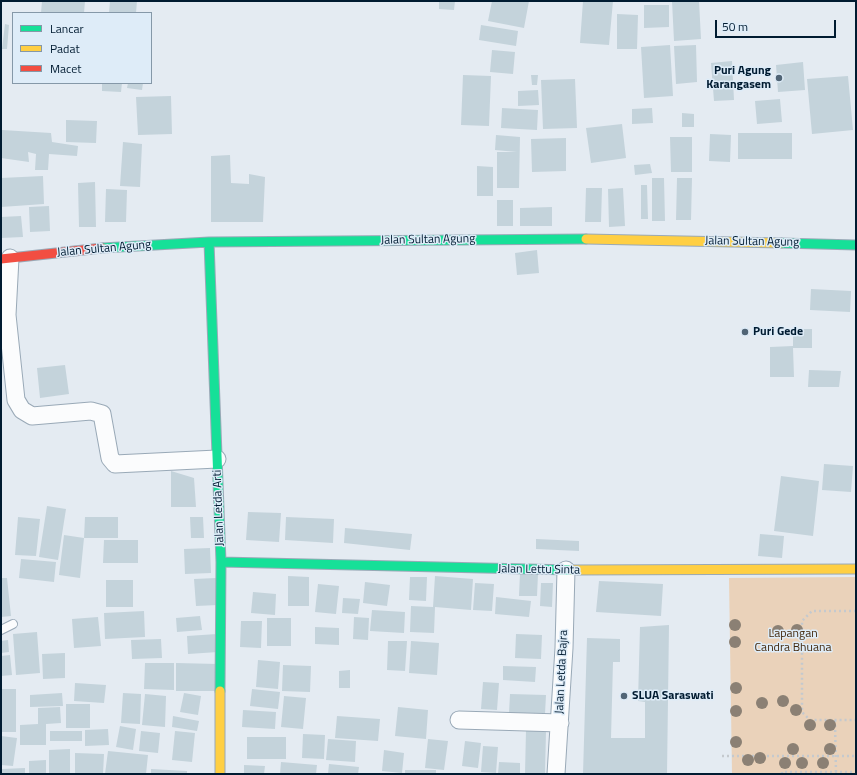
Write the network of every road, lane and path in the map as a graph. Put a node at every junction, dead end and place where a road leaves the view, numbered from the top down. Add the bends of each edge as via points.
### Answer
1 (209, 242) junction
2 (856, 245) edge
3 (5, 258) edge
4 (217, 459) junction
5 (221, 562) junction
6 (566, 570) junction
7 (856, 570) edge
8 (856, 611) edge
9 (13, 624) dead end
10 (1, 630) edge
11 (459, 720) dead end
12 (835, 720) junction
13 (856, 720) edge
14 (560, 723) junction
15 (722, 756) dead end
16 (856, 756) edge
17 (835, 757) junction
18 (856, 772) edge
19 (836, 773) edge
20 (220, 774) edge
21 (556, 774) edge
22 (782, 774) edge

1 - 2 street, Jalan Sultan Agung via 550,238
1 - 3 street, Jalan Sultan Agung via 112,247
1 - 4 street, Jalan Letda Arti
3 - 4 street via 8,268 7,315 16,400 22,410 32,416 91,411 102,414 110,458 115,464
4 - 5 street, Jalan Letda Arti
5 - 6 street, Jalan Lettu Sinta
5 - 20 street, Jalan Letda Arti
6 - 7 street, Jalan Lettu Sinta
6 - 14 street, Jalan Letda Bajra
8 - 12 path via 812,611 802,621 802,712 810,720
9 - 10 lane
11 - 14 street
12 - 13 path
12 - 17 path
14 - 21 street, Jalan Letda Bajra
15 - 17 path
16 - 17 path
17 - 19 path
18 - 19 path
19 - 22 path

